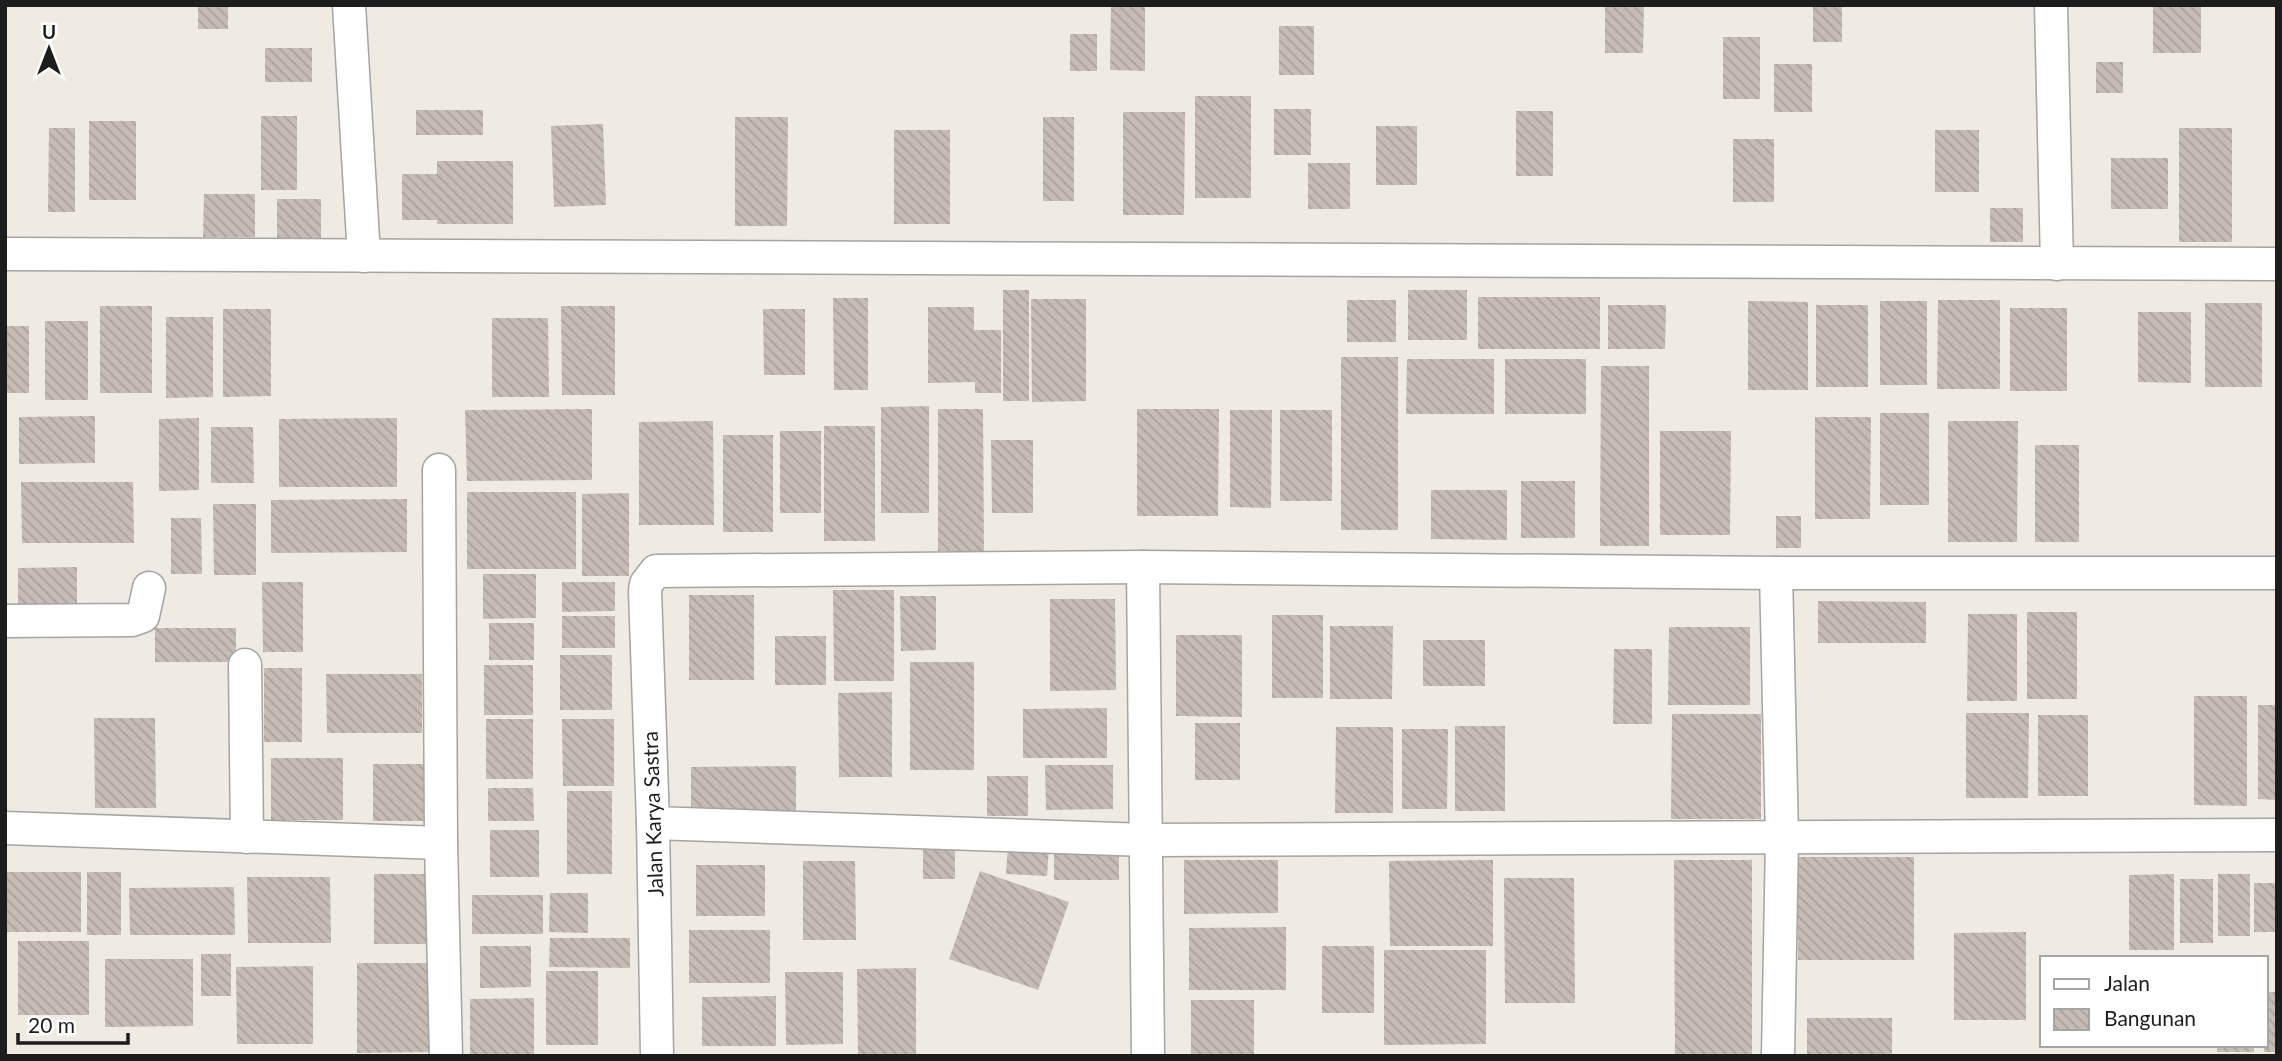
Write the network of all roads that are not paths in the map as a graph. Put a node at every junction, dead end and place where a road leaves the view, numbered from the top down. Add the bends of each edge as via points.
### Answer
1 (349, 5) edge
2 (2051, 5) edge
3 (5, 254) edge
4 (364, 256) junction
5 (2057, 264) junction
6 (2277, 264) edge
7 (439, 470) dead end
8 (1143, 567) junction
9 (1776, 573) junction
10 (2277, 573) edge
11 (149, 588) dead end
12 (5, 621) edge
13 (246, 665) dead end
14 (653, 823) junction
15 (5, 828) edge
16 (2277, 835) edge
17 (247, 836) junction
18 (1782, 836) junction
19 (1146, 840) junction
20 (442, 843) junction
21 (446, 1056) edge
22 (657, 1056) edge
23 (1148, 1056) edge
24 (1778, 1056) edge

1 - 4 street
2 - 5 street
3 - 4 street
4 - 5 street
5 - 6 street
7 - 20 street
8 - 9 street
8 - 14 street, Jalan Karya Sastra via 663,569 652,574 645,591
8 - 19 street
9 - 10 street
9 - 18 street
11 - 12 street via 143,617 132,620
13 - 17 street
14 - 19 street
14 - 22 street, Jalan Karya Sastra
15 - 17 street
16 - 18 street
17 - 20 street
18 - 19 street
18 - 24 street
19 - 23 street
20 - 21 street

